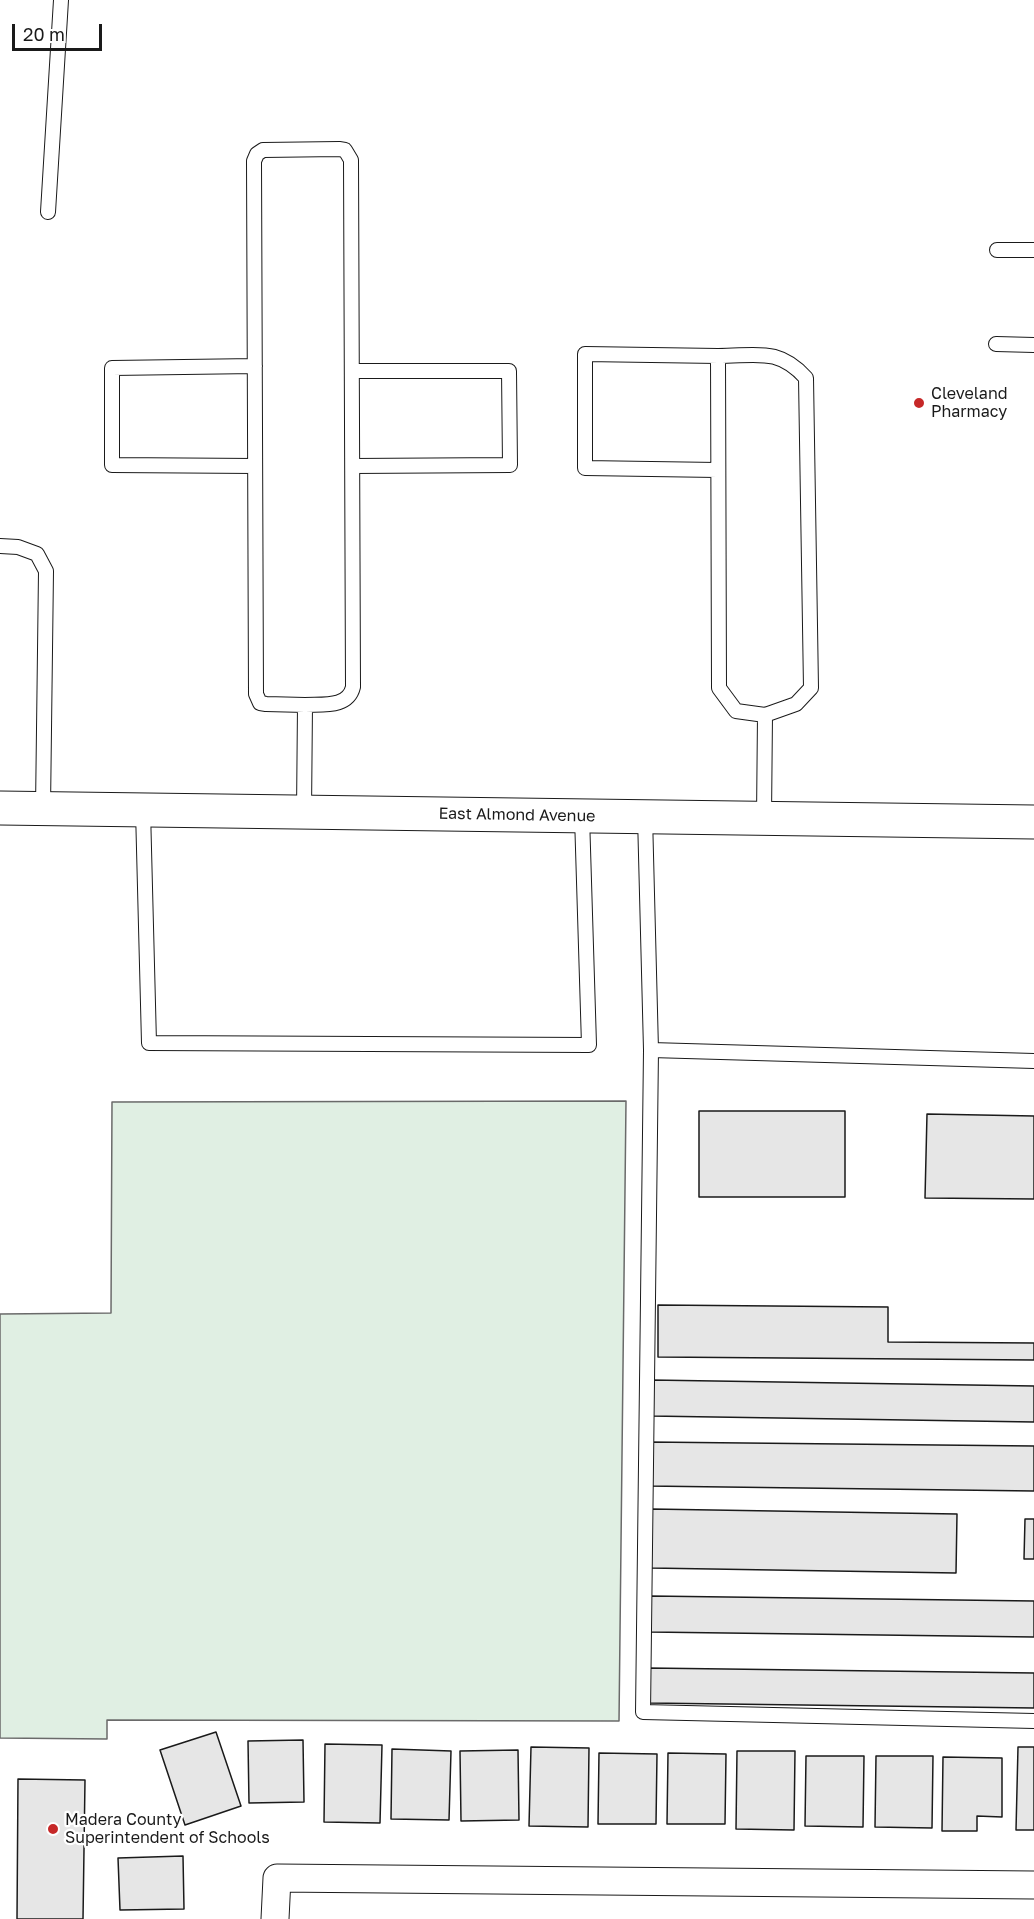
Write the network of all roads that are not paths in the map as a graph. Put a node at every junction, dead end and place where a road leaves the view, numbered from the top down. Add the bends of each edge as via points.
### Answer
1 (61, 0) edge
2 (48, 212) dead end
3 (997, 250) dead end
4 (1034, 250) edge
5 (996, 344) dead end
6 (1034, 345) edge
7 (718, 356) junction
8 (255, 366) junction
9 (352, 371) junction
10 (255, 466) junction
11 (353, 466) junction
12 (717, 470) junction
13 (0, 546) edge
14 (305, 705) junction
15 (765, 715) junction
16 (0, 808) edge
17 (43, 808) junction
18 (143, 810) junction
19 (304, 812) junction
20 (582, 816) junction
21 (645, 816) junction
22 (764, 817) junction
23 (1034, 822) edge
24 (651, 1050) junction
25 (1034, 1061) edge
26 (1034, 1720) edge
27 (1034, 1885) edge
28 (275, 1919) edge

1 - 2 lane
3 - 4 lane
5 - 6 lane
7 - 12 lane
7 - 12 lane via 585,354 585,468
7 - 15 lane via 778,355 793,362 806,378 811,688 796,704
8 - 9 lane via 254,161 263,150 339,148 351,160
8 - 10 lane
8 - 10 lane via 112,369 112,465
9 - 11 lane
9 - 11 lane via 509,371 510,465
10 - 14 lane via 256,694 260,703
11 - 14 lane via 353,687 351,696 343,702
12 - 15 lane via 719,688 736,711
13 - 17 lane via 38,554 46,571
14 - 19 lane
15 - 22 lane
16 - 17 main road, East Almond Avenue
17 - 18 main road, East Almond Avenue
18 - 19 main road, East Almond Avenue
18 - 20 lane via 149,1043 589,1045
19 - 20 main road, East Almond Avenue
20 - 21 main road, East Almond Avenue
21 - 22 main road, East Almond Avenue
21 - 24 lane
22 - 23 main road, East Almond Avenue
24 - 25 lane
24 - 26 lane via 643,1712
27 - 28 street via 277,1878

